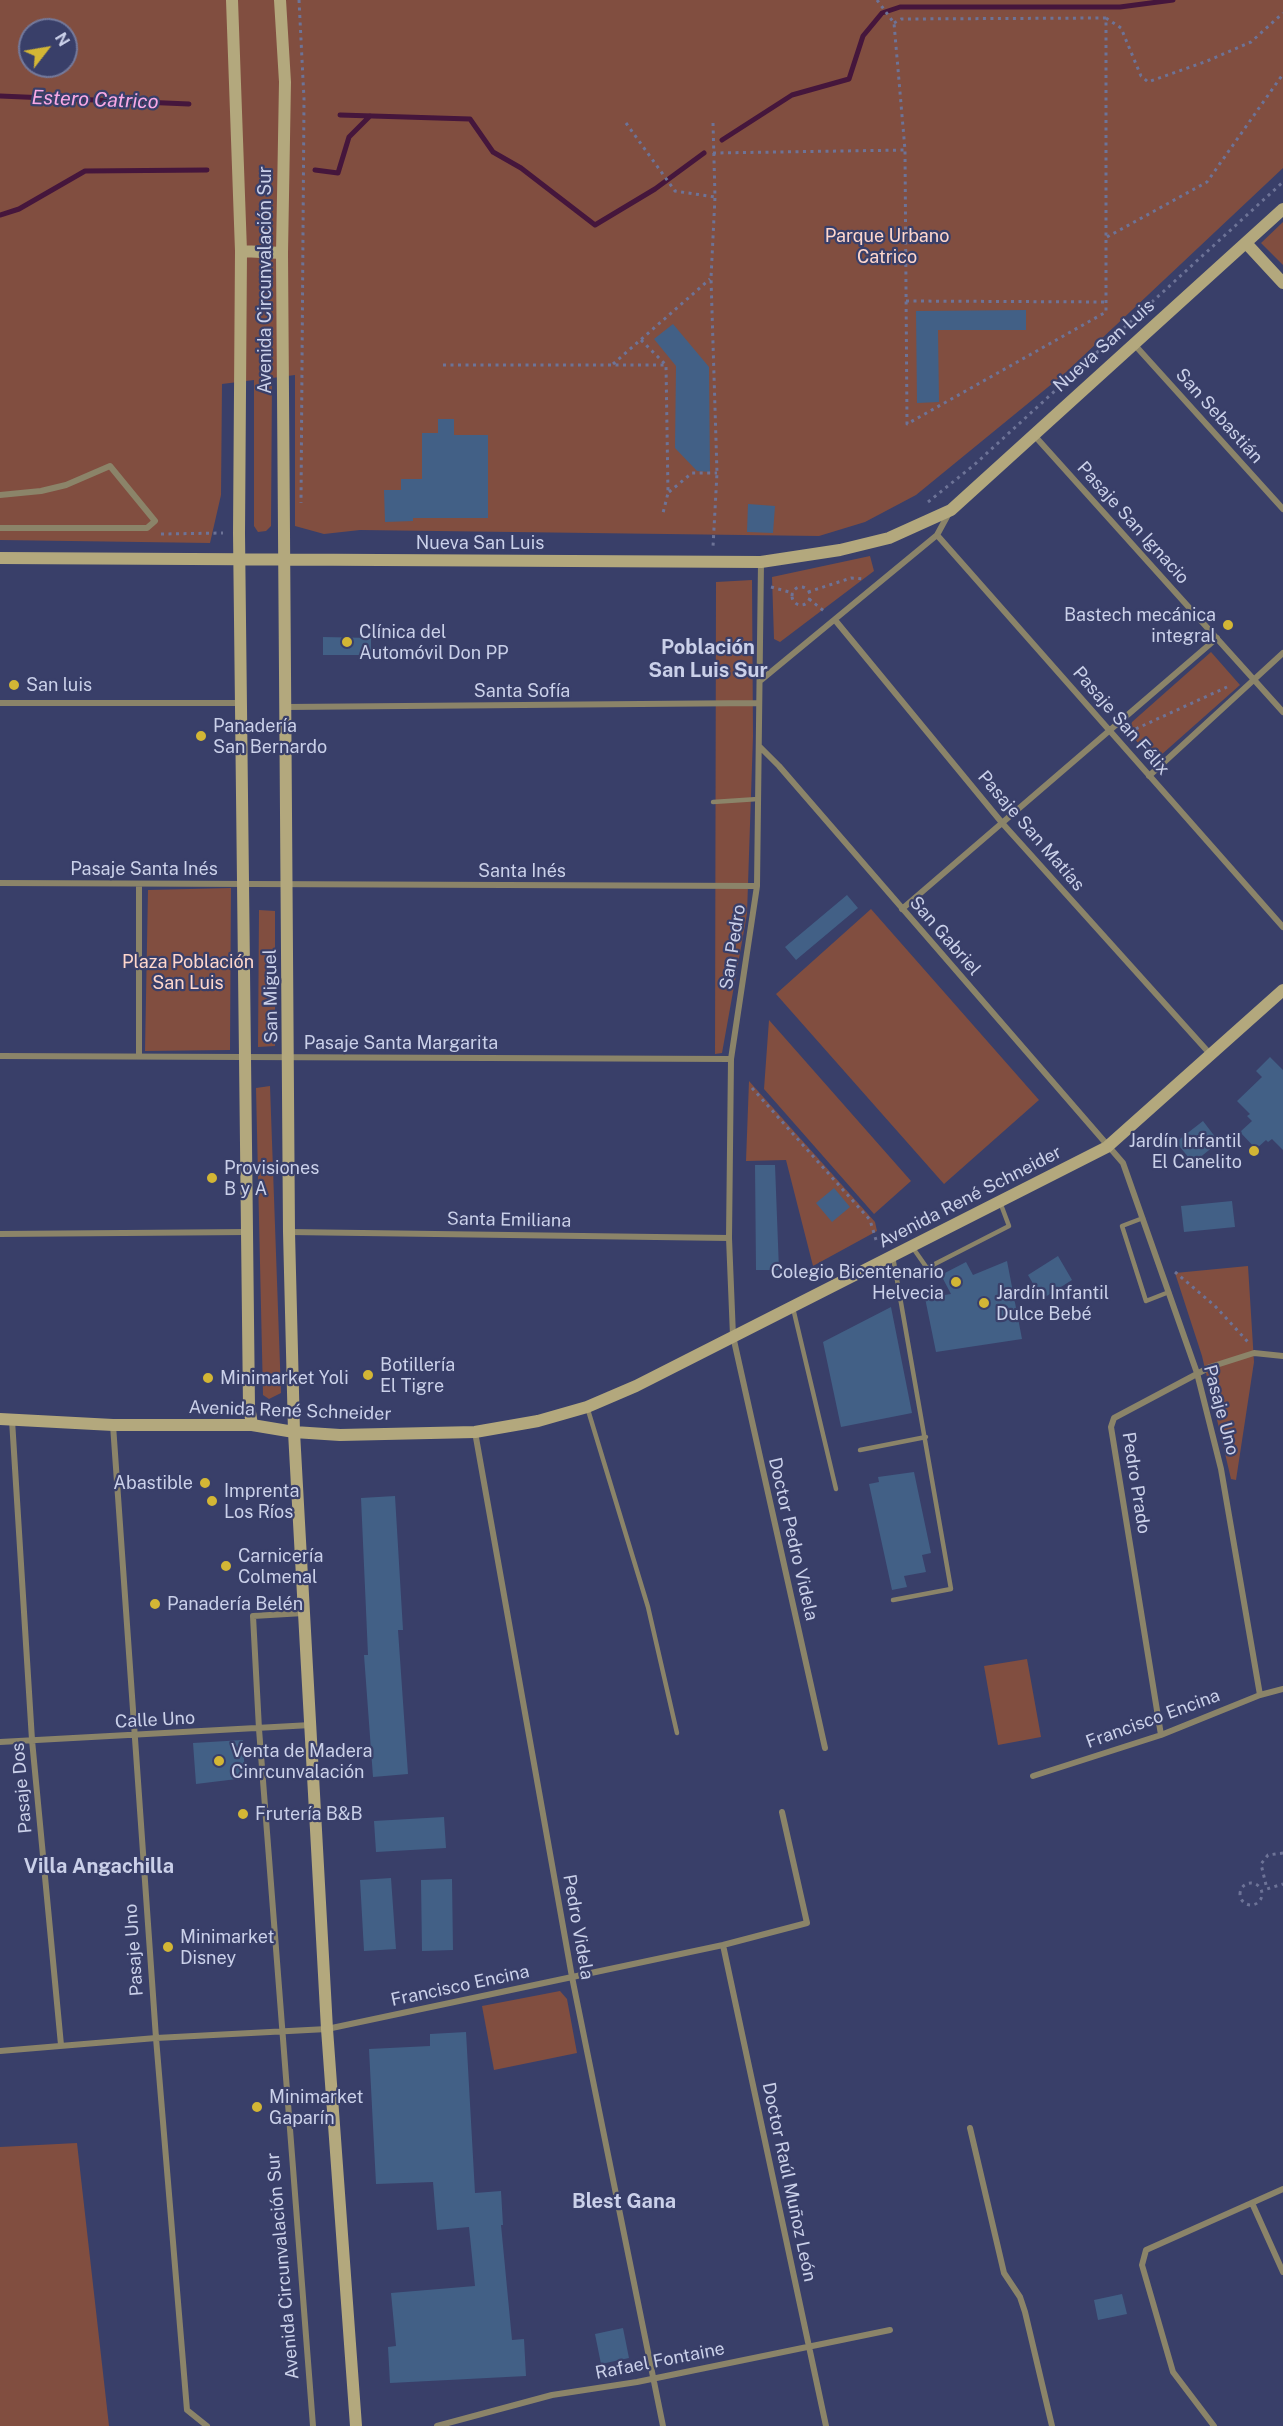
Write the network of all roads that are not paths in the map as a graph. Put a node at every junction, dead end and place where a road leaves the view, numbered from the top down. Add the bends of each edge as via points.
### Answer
1 (232, 0) edge
2 (280, 0) edge
3 (1283, 209) edge
4 (1246, 243) junction
5 (241, 251) junction
6 (282, 253) junction
7 (1283, 283) edge
8 (1133, 343) junction
9 (1033, 434) junction
10 (0, 495) edge
11 (1283, 509) edge
12 (951, 510) junction
13 (0, 528) edge
14 (937, 535) junction
15 (0, 558) edge
16 (241, 560) junction
17 (284, 560) junction
18 (761, 562) junction
19 (835, 620) junction
20 (1217, 638) junction
21 (1283, 653) edge
22 (1253, 677) junction
23 (760, 681) junction
24 (0, 703) edge
25 (242, 703) junction
26 (759, 703) junction
27 (286, 707) junction
28 (1283, 712) edge
29 (1109, 731) junction
30 (759, 746) junction
31 (1149, 776) junction
32 (758, 799) junction
33 (713, 802) dead end
34 (1003, 824) junction
35 (0, 883) edge
36 (139, 885) junction
37 (244, 885) junction
38 (288, 885) junction
39 (757, 886) junction
40 (902, 909) junction
41 (1283, 927) edge
42 (1283, 990) edge
43 (1211, 1055) junction
44 (0, 1056) edge
45 (139, 1056) junction
46 (246, 1057) junction
47 (289, 1058) junction
48 (731, 1059) junction
49 (1107, 1147) junction
50 (1000, 1202) junction
51 (1143, 1218) junction
52 (247, 1232) junction
53 (289, 1232) junction
54 (0, 1234) edge
55 (729, 1238) junction
56 (913, 1248) junction
57 (893, 1257) junction
58 (1169, 1292) junction
59 (793, 1306) junction
60 (733, 1336) junction
61 (1283, 1356) edge
62 (1197, 1373) junction
63 (587, 1407) junction
64 (6, 1419) edge
65 (113, 1425) junction
66 (252, 1425) junction
67 (294, 1432) junction
68 (475, 1432) junction
69 (926, 1437) junction
70 (860, 1450) dead end
71 (836, 1489) dead end
72 (892, 1600) dead end
73 (304, 1612) junction
74 (1283, 1689) edge
75 (1260, 1695) junction
76 (311, 1725) junction
77 (259, 1729) junction
78 (677, 1733) dead end
79 (1161, 1735) junction
80 (134, 1736) junction
81 (32, 1740) junction
82 (0, 1742) edge
83 (825, 1748) dead end
84 (1034, 1776) dead end
85 (782, 1812) dead end
86 (723, 1945) junction
87 (572, 1977) junction
88 (327, 2029) junction
89 (282, 2032) junction
90 (156, 2038) junction
91 (61, 2045) junction
92 (0, 2050) edge
93 (970, 2128) dead end
94 (1283, 2189) edge
95 (1252, 2204) junction
96 (1283, 2272) edge
97 (890, 2330) dead end
98 (810, 2347) junction
99 (653, 2378) junction
100 (207, 2426) edge
101 (313, 2426) edge
102 (356, 2426) edge
103 (437, 2426) edge
104 (663, 2426) edge
105 (826, 2426) edge
106 (1052, 2426) edge
107 (1214, 2426) edge

1 - 5 main road, Avenida Circunvalación Sur
2 - 6 main road, Avenida Circunvalación Sur via 285,82
3 - 4 main road, Nueva San Luis
4 - 7 main road
4 - 8 main road, Nueva San Luis
5 - 6 main road
5 - 16 main road, Avenida Circunvalación Sur
6 - 17 main road, Avenida Circunvalación Sur
8 - 9 main road, Nueva San Luis
8 - 11 street, San Sebastián
9 - 12 main road, Nueva San Luis
9 - 20 street, Pasaje San Ignacio
10 - 13 street via 66,485 110,466 155,521 147,528
12 - 14 street, Nueva San Luis
12 - 18 main road, Nueva San Luis via 889,538
14 - 19 street, Nueva San Luis
14 - 29 street, Pasaje San Félix
15 - 16 main road, Nueva San Luis
16 - 17 main road, Nueva San Luis
16 - 25 main road, San Miguel
17 - 18 main road, Nueva San Luis
17 - 27 main road, San Miguel
18 - 23 street, San Pedro
19 - 23 street, Nueva San Luis
19 - 34 street, Pasaje San Matías
20 - 22 street, Pasaje San Ignacio
20 - 29 street
21 - 22 street
22 - 28 street, Pasaje San Ignacio
22 - 31 street
23 - 26 street, San Pedro
24 - 25 street
25 - 37 main road, San Miguel
26 - 27 street, Santa Sofía
26 - 30 street, San Pedro
27 - 38 main road, San Miguel
29 - 31 street, Pasaje San Félix
29 - 34 street
30 - 32 street, San Pedro
30 - 40 street, San Gabriel
31 - 41 street, Pasaje San Félix
32 - 33 lane
32 - 39 street, San Pedro
34 - 40 street
34 - 43 street, Pasaje San Matías
35 - 36 street, Pasaje Santa Inés
36 - 37 street, Pasaje Santa Inés
36 - 45 street
37 - 38 street, Pasaje Santa Inés
37 - 46 main road, San Miguel
38 - 39 street, Santa Inés
38 - 47 main road, San Miguel
39 - 48 street, San Pedro
40 - 49 street, San Gabriel
42 - 43 main road, Avenida René Schneider
43 - 49 main road, Avenida René Schneider
44 - 45 street, Pasaje Santa Margarita
45 - 46 street, Pasaje Santa Margarita
46 - 47 street, Pasaje Santa Margarita
46 - 52 main road, San Miguel
47 - 48 street, Pasaje Santa Margarita
47 - 53 main road, San Miguel
48 - 55 street, San Pedro
49 - 50 main road, Avenida René Schneider
49 - 51 street, Pasaje Uno via 1123,1163
50 - 56 main road, Avenida René Schneider
50 - 56 lane via 1009,1226 927,1268
51 - 58 street, Pasaje Uno
51 - 58 lane via 1122,1226 1146,1301
52 - 54 street
52 - 66 main road, San Miguel
53 - 55 street, Santa Emiliana
53 - 67 main road, San Miguel
55 - 60 street, San Pedro
56 - 57 main road, Avenida René Schneider
57 - 59 main road, Avenida René Schneider
57 - 69 lane
58 - 62 street, Pasaje Uno
59 - 60 main road, Avenida René Schneider
59 - 71 lane
60 - 63 main road, Avenida René Schneider
60 - 83 street, Doctor Pedro Videla
61 - 62 street, Pedro Prado via 1254,1353
62 - 75 street, Pasaje Uno via 1221,1469
62 - 79 street, Pedro Prado via 1114,1418 1111,1427
63 - 68 main road, Avenida René Schneider
63 - 78 lane via 648,1607
64 - 65 main road, Avenida René Schneider
64 - 81 street, Pasaje Dos
65 - 66 main road, Avenida René Schneider
65 - 80 street, Pasaje Uno
66 - 67 main road, Avenida René Schneider
67 - 68 main road, Avenida René Schneider
67 - 73 main road
68 - 87 street, Pedro Videla
69 - 70 lane
69 - 72 lane via 951,1589
73 - 76 main road
73 - 77 street, Avenida Circunvalación Sur via 253,1616
74 - 75 street, Francisco Encina
75 - 79 street, Francisco Encina
76 - 77 street, Calle Uno
76 - 88 main road
77 - 80 street, Calle Uno
77 - 89 street, Avenida Circunvalación Sur
79 - 84 street, Francisco Encina
80 - 81 street, Calle Uno
80 - 90 street, Pasaje Uno
81 - 82 street, Calle Uno
81 - 91 street, Pasaje Dos
85 - 86 street, Francisco Encina via 807,1923
86 - 87 street, Francisco Encina
86 - 98 street, Doctor Raúl Muñoz León
87 - 88 street, Francisco Encina
87 - 99 street, Pedro Videla
88 - 89 street, Francisco Encina
88 - 102 main road
89 - 90 street, Francisco Encina
89 - 101 street, Avenida Circunvalación Sur
90 - 91 street, Francisco Encina
90 - 100 street, Pasaje Uno via 187,2410
91 - 92 street, Francisco Encina
93 - 106 street via 1004,2273 1025,2312
94 - 95 street
95 - 96 street
95 - 107 street via 1146,2250 1142,2265 1173,2372
97 - 98 street, Rafael Fontaine
98 - 99 street, Rafael Fontaine
98 - 105 street, Doctor Raúl Muñoz León
99 - 103 street, Rafael Fontaine via 552,2395
99 - 104 street, Pedro Videla

